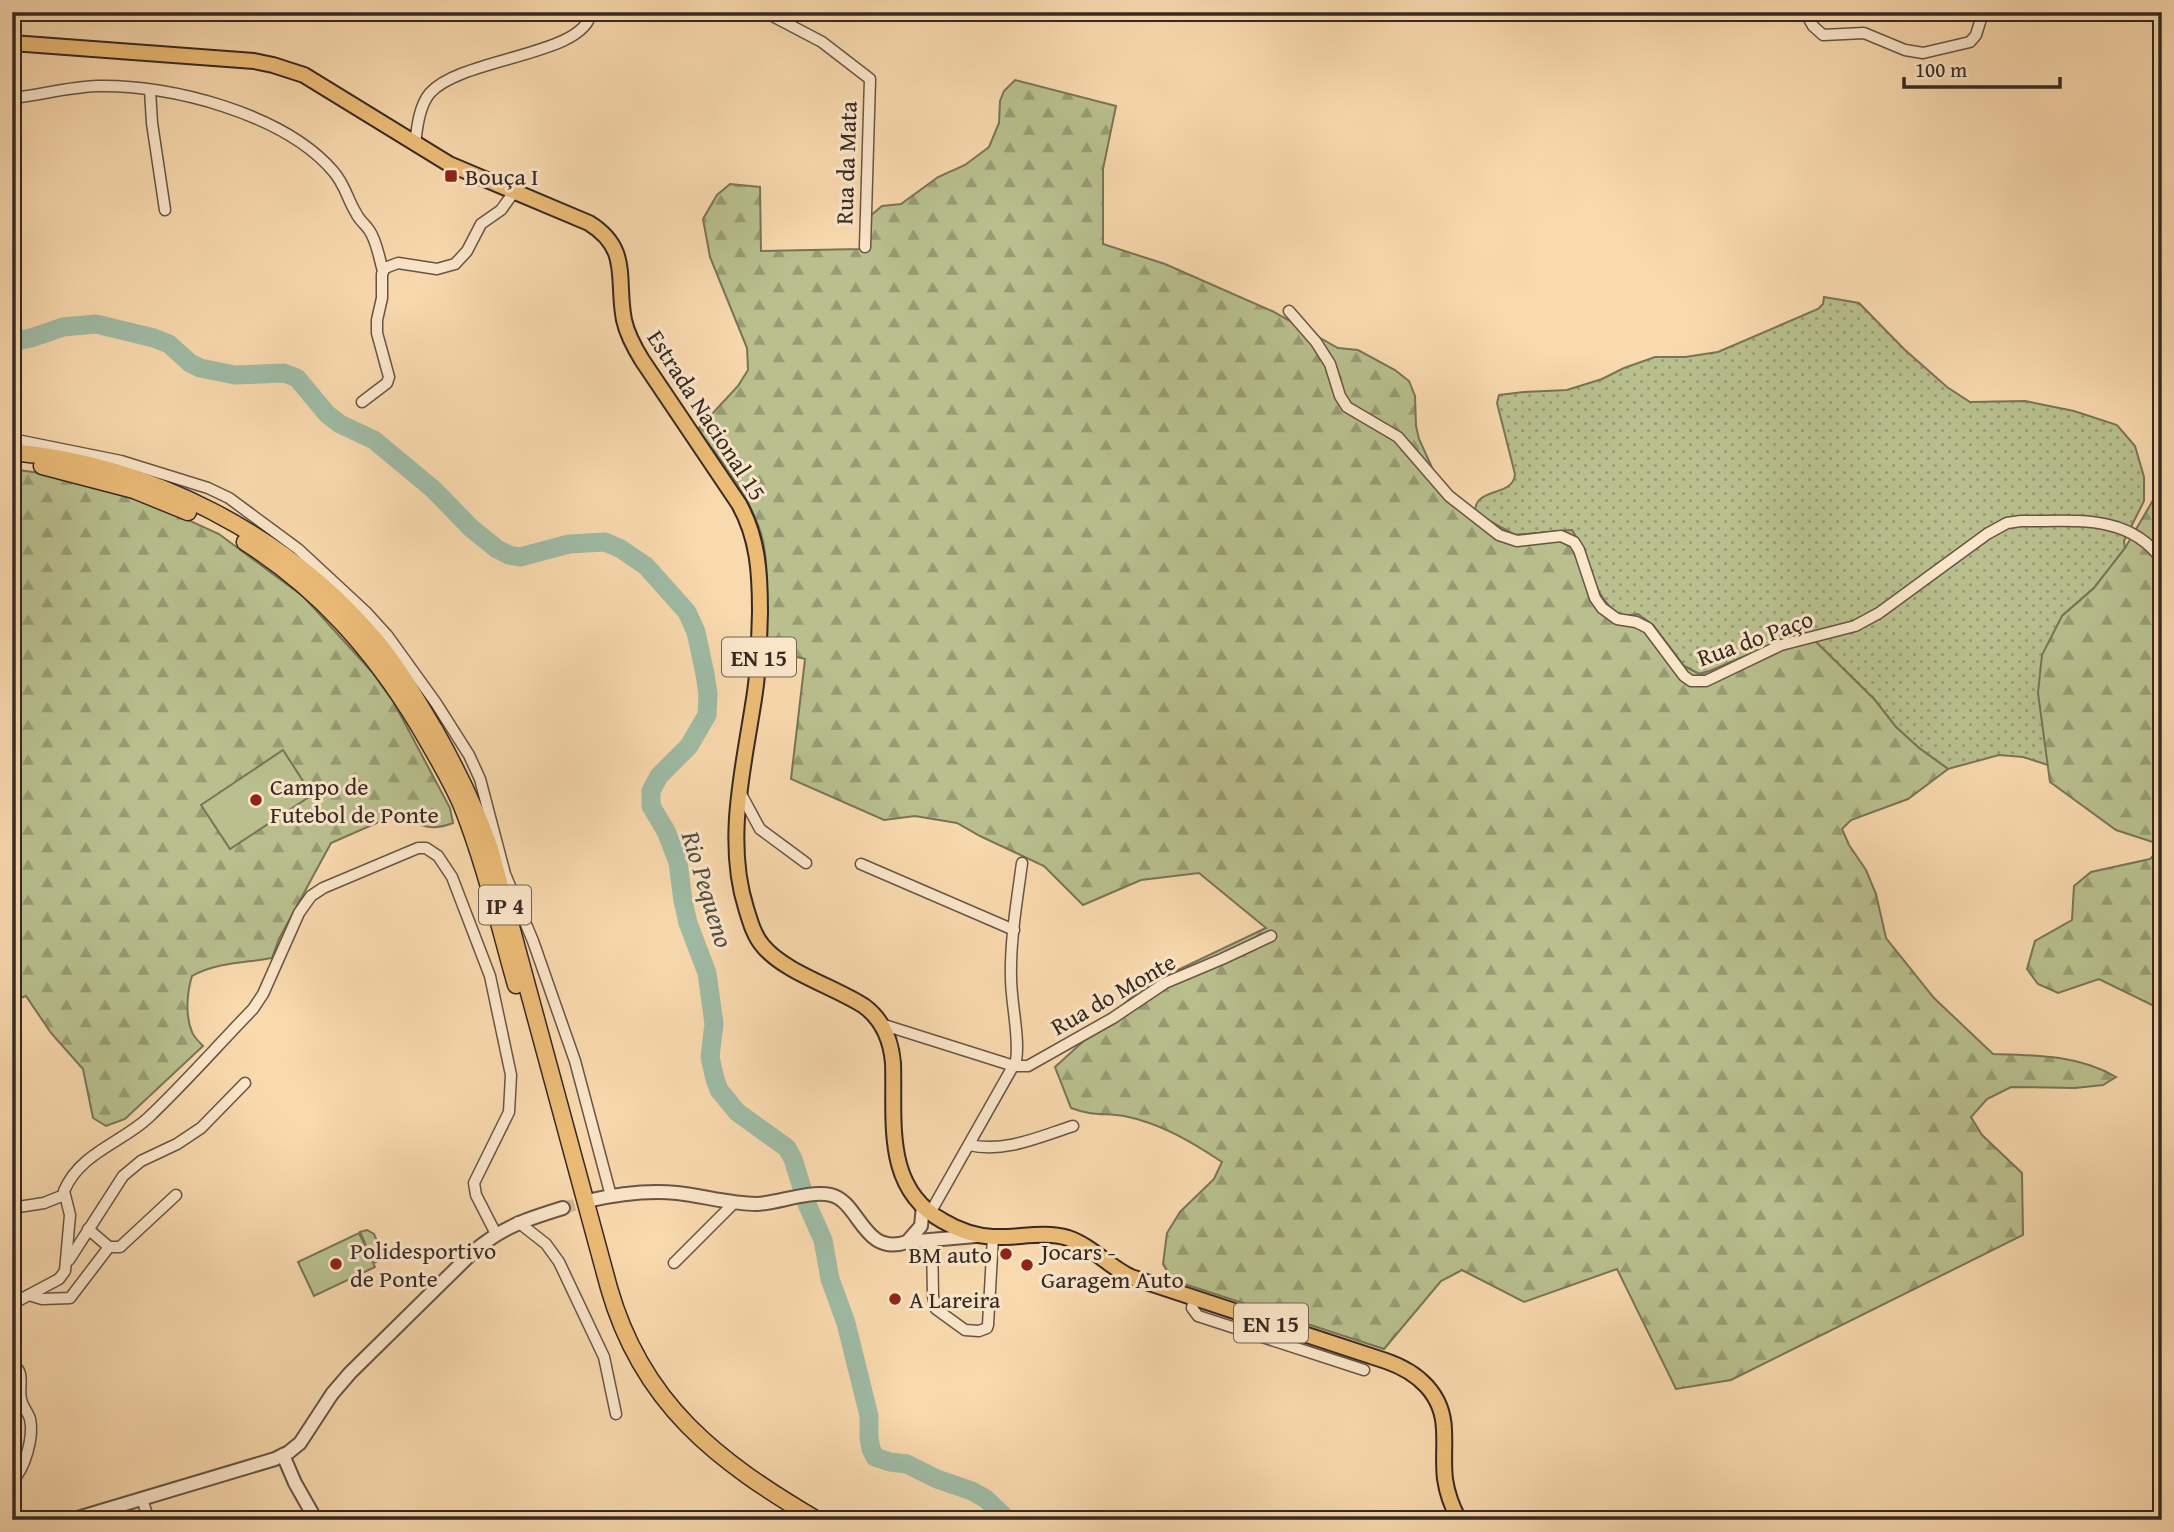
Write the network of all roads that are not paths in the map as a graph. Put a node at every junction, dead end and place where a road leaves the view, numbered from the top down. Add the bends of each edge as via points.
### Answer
1 (591, 12) edge
2 (765, 12) edge
3 (1805, 12) edge
4 (1983, 12) edge
5 (12, 43) edge
6 (150, 90) junction
7 (12, 98) edge
8 (415, 144) junction
9 (514, 192) junction
10 (165, 210) dead end
11 (864, 247) dead end
12 (383, 271) junction
13 (1289, 311) dead end
14 (362, 402) dead end
15 (12, 439) edge
16 (12, 452) edge
17 (12, 463) edge
18 (2162, 559) edge
19 (740, 792) junction
20 (806, 863) dead end
21 (1022, 863) dead end
22 (861, 864) dead end
23 (1013, 930) junction
24 (1270, 936) dead end
25 (881, 1024) junction
26 (1014, 1066) junction
27 (245, 1083) dead end
28 (1073, 1126) dead end
29 (969, 1145) junction
30 (64, 1195) junction
31 (176, 1195) dead end
32 (611, 1196) junction
33 (587, 1201) tunnel mouth
34 (735, 1202) junction
35 (12, 1208) edge
36 (563, 1208) tunnel mouth
37 (935, 1217) junction
38 (518, 1222) junction
39 (88, 1229) junction
40 (496, 1234) junction
41 (986, 1236) junction
42 (918, 1239) junction
43 (109, 1247) junction
44 (67, 1263) junction
45 (674, 1263) dead end
46 (29, 1295) junction
47 (1194, 1298) junction
48 (12, 1304) edge
49 (12, 1364) edge
50 (1364, 1370) dead end
51 (616, 1413) dead end
52 (283, 1455) junction
53 (12, 1481) edge
54 (142, 1499) junction
55 (71, 1520) edge
56 (149, 1520) edge
57 (316, 1520) edge
58 (798, 1520) edge
59 (817, 1520) edge
60 (1459, 1520) edge

1 - 8 street via 587,24 566,39 467,70 441,84 426,99
2 - 11 street, Rua da Mata via 822,42 870,79
3 - 4 street via 1823,35 1867,34 1921,53 1970,42
5 - 8 main road, Estrada Nacional 15 / EN 15 via 273,65 316,81
6 - 7 street via 95,86
6 - 10 street
6 - 12 street via 223,105 301,144 344,185 356,214 372,235
8 - 9 main road, Estrada Nacional 15 / EN 15
9 - 12 street via 501,210 481,224 455,264 437,268 398,263
9 - 19 main road, Estrada Nacional 15 / EN 15 via 589,223 612,244 620,264 624,322 634,348 732,494 750,529 760,575 759,654
12 - 14 street via 377,333 389,377
13 - 18 street, Rua do Paço via 1330,364 1337,390 1348,407 1398,437 1449,496 1499,535 1517,541 1556,536 1574,542 1602,608 1617,619 1648,628 1692,681 1706,681 1781,645 1863,623 2007,523 2109,523 2149,545
15 - 32 street via 121,461 233,499 298,549 387,635 436,703 480,779 505,874 577,1068
16 - 59 highway, IP 4 via 118,473 221,516 306,572 384,652 449,756 485,835 613,1303 631,1345 656,1386 698,1436 745,1476
17 - 58 highway, IP 4 via 134,489 225,530 293,576 347,626 382,668 453,785 470,829 620,1345 643,1387 689,1441 731,1477
19 - 20 street via 760,829
19 - 25 main road, Estrada Nacional 15 / EN 15 via 739,881 761,944 782,962 864,1006
21 - 23 street
22 - 23 street
23 - 26 street
24 - 26 street, Rua do Monte via 1158,987 1037,1062
25 - 26 street
25 - 37 main road via 892,1056 896,1156 906,1183
26 - 29 street
27 - 39 street via 200,1129 129,1170
28 - 29 street via 1013,1146
29 - 37 street
30 - 35 street
30 - 40 street via 84,1161 147,1119 253,1009 307,899 323,888 422,848 441,858 452,877 490,976 511,1075 509,1112 474,1183 477,1199
30 - 44 street via 70,1215
31 - 43 street via 124,1245
32 - 33 street
32 - 34 street via 667,1192
34 - 42 street via 826,1195 837,1198 881,1241 892,1245
34 - 45 street
36 - 38 street
37 - 41 main road, EN 15
37 - 42 street via 923,1221
37 - 42 street via 934,1233
38 - 40 street
38 - 51 street via 546,1244 559,1262 604,1357
39 - 43 street
39 - 44 street
40 - 52 street via 472,1252 350,1373 300,1443
41 - 42 street
41 - 42 street via 988,1325 979,1331 965,1330 936,1309
41 - 47 main road, EN 15 via 1069,1238 1125,1274
43 - 46 street via 70,1298
44 - 46 street via 61,1277
46 - 48 street
47 - 50 street via 1192,1308 1198,1317
47 - 60 main road, EN 15 via 1392,1363 1420,1379 1441,1412 1445,1481
49 - 53 street via 21,1373 20,1398 30,1425 26,1458
52 - 54 street
52 - 57 street
54 - 55 street
54 - 56 street

